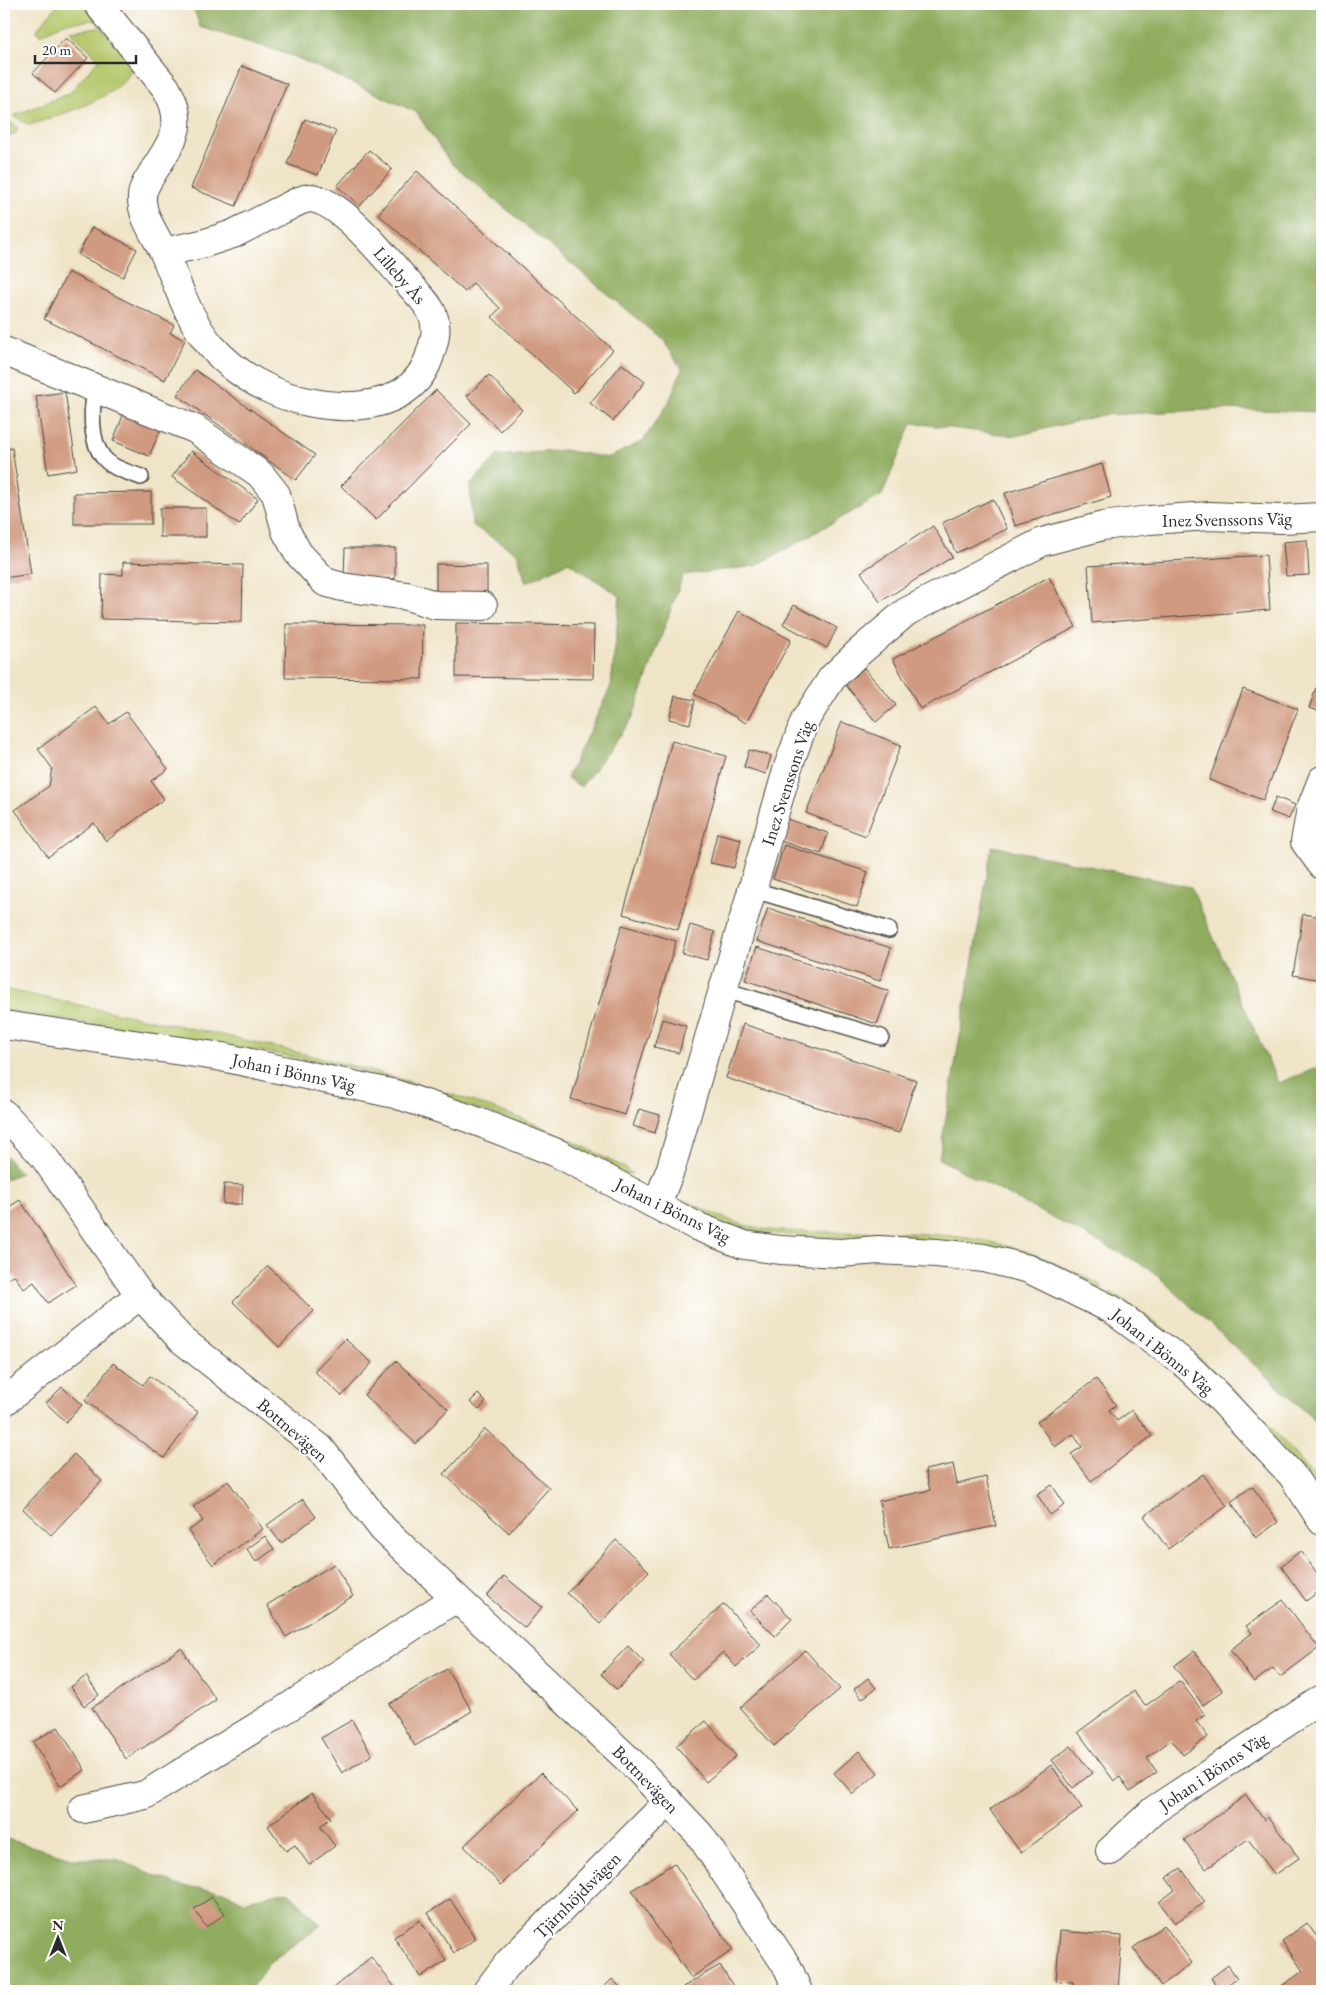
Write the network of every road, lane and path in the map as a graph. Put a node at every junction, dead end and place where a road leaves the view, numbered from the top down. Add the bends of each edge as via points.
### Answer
1 (98, 4) edge
2 (164, 252) junction
3 (4, 351) edge
4 (97, 388) junction
5 (141, 477) dead end
6 (1322, 517) edge
7 (483, 606) dead end
8 (1322, 780) edge
9 (1322, 865) edge
10 (754, 890) junction
11 (889, 930) dead end
12 (724, 990) junction
13 (4, 1025) edge
14 (881, 1037) dead end
15 (4, 1114) edge
16 (656, 1204) junction
17 (140, 1295) junction
18 (4, 1402) edge
19 (1322, 1521) edge
20 (456, 1598) junction
21 (1322, 1699) edge
22 (670, 1801) junction
23 (83, 1809) dead end
24 (1110, 1852) dead end
25 (487, 1991) edge
26 (798, 1991) edge

1 - 2 street, Lilleby Ås via 166,88 178,115 173,140 145,184 142,196 144,213
2 - 2 street, Lilleby Ås via 188,312 211,346 240,372 267,388 295,399 361,406 392,398 413,386 428,362 436,336 432,313 356,226 336,209 317,201 309,198 298,201 233,234
3 - 4 street
4 - 5 lane via 92,400 92,418 102,457 116,468
4 - 7 street via 195,428 260,474 276,494 286,531 298,553 325,582 406,596 435,605
6 - 10 street, Inez Svenssons Väg via 1210,516 1103,526 1042,542 906,612 832,678 805,720 788,767
8 - 9 street via 1311,808 1305,842
10 - 11 lane
10 - 12 street, Inez Svenssons Väg
12 - 14 lane
12 - 16 street, Inez Svenssons Väg via 671,1168
13 - 16 street, Johan i Bönns Väg via 222,1057 395,1094 557,1153
15 - 17 street, Bottnevägen via 42,1154
16 - 19 street, Johan i Bönns Väg via 696,1226 744,1245 780,1250 888,1250 984,1258 1029,1269 1079,1292 1111,1309 1184,1363 1292,1475
17 - 18 street
17 - 20 street, Bottnevägen via 182,1340 320,1448 383,1529
20 - 22 street, Bottnevägen
20 - 23 street via 144,1795
21 - 24 street, Johan i Bönns Väg via 1154,1810
22 - 25 street, Tjärnhöjdsvägen via 510,1962
22 - 26 street, Bottnevägen via 700,1835 788,1968

